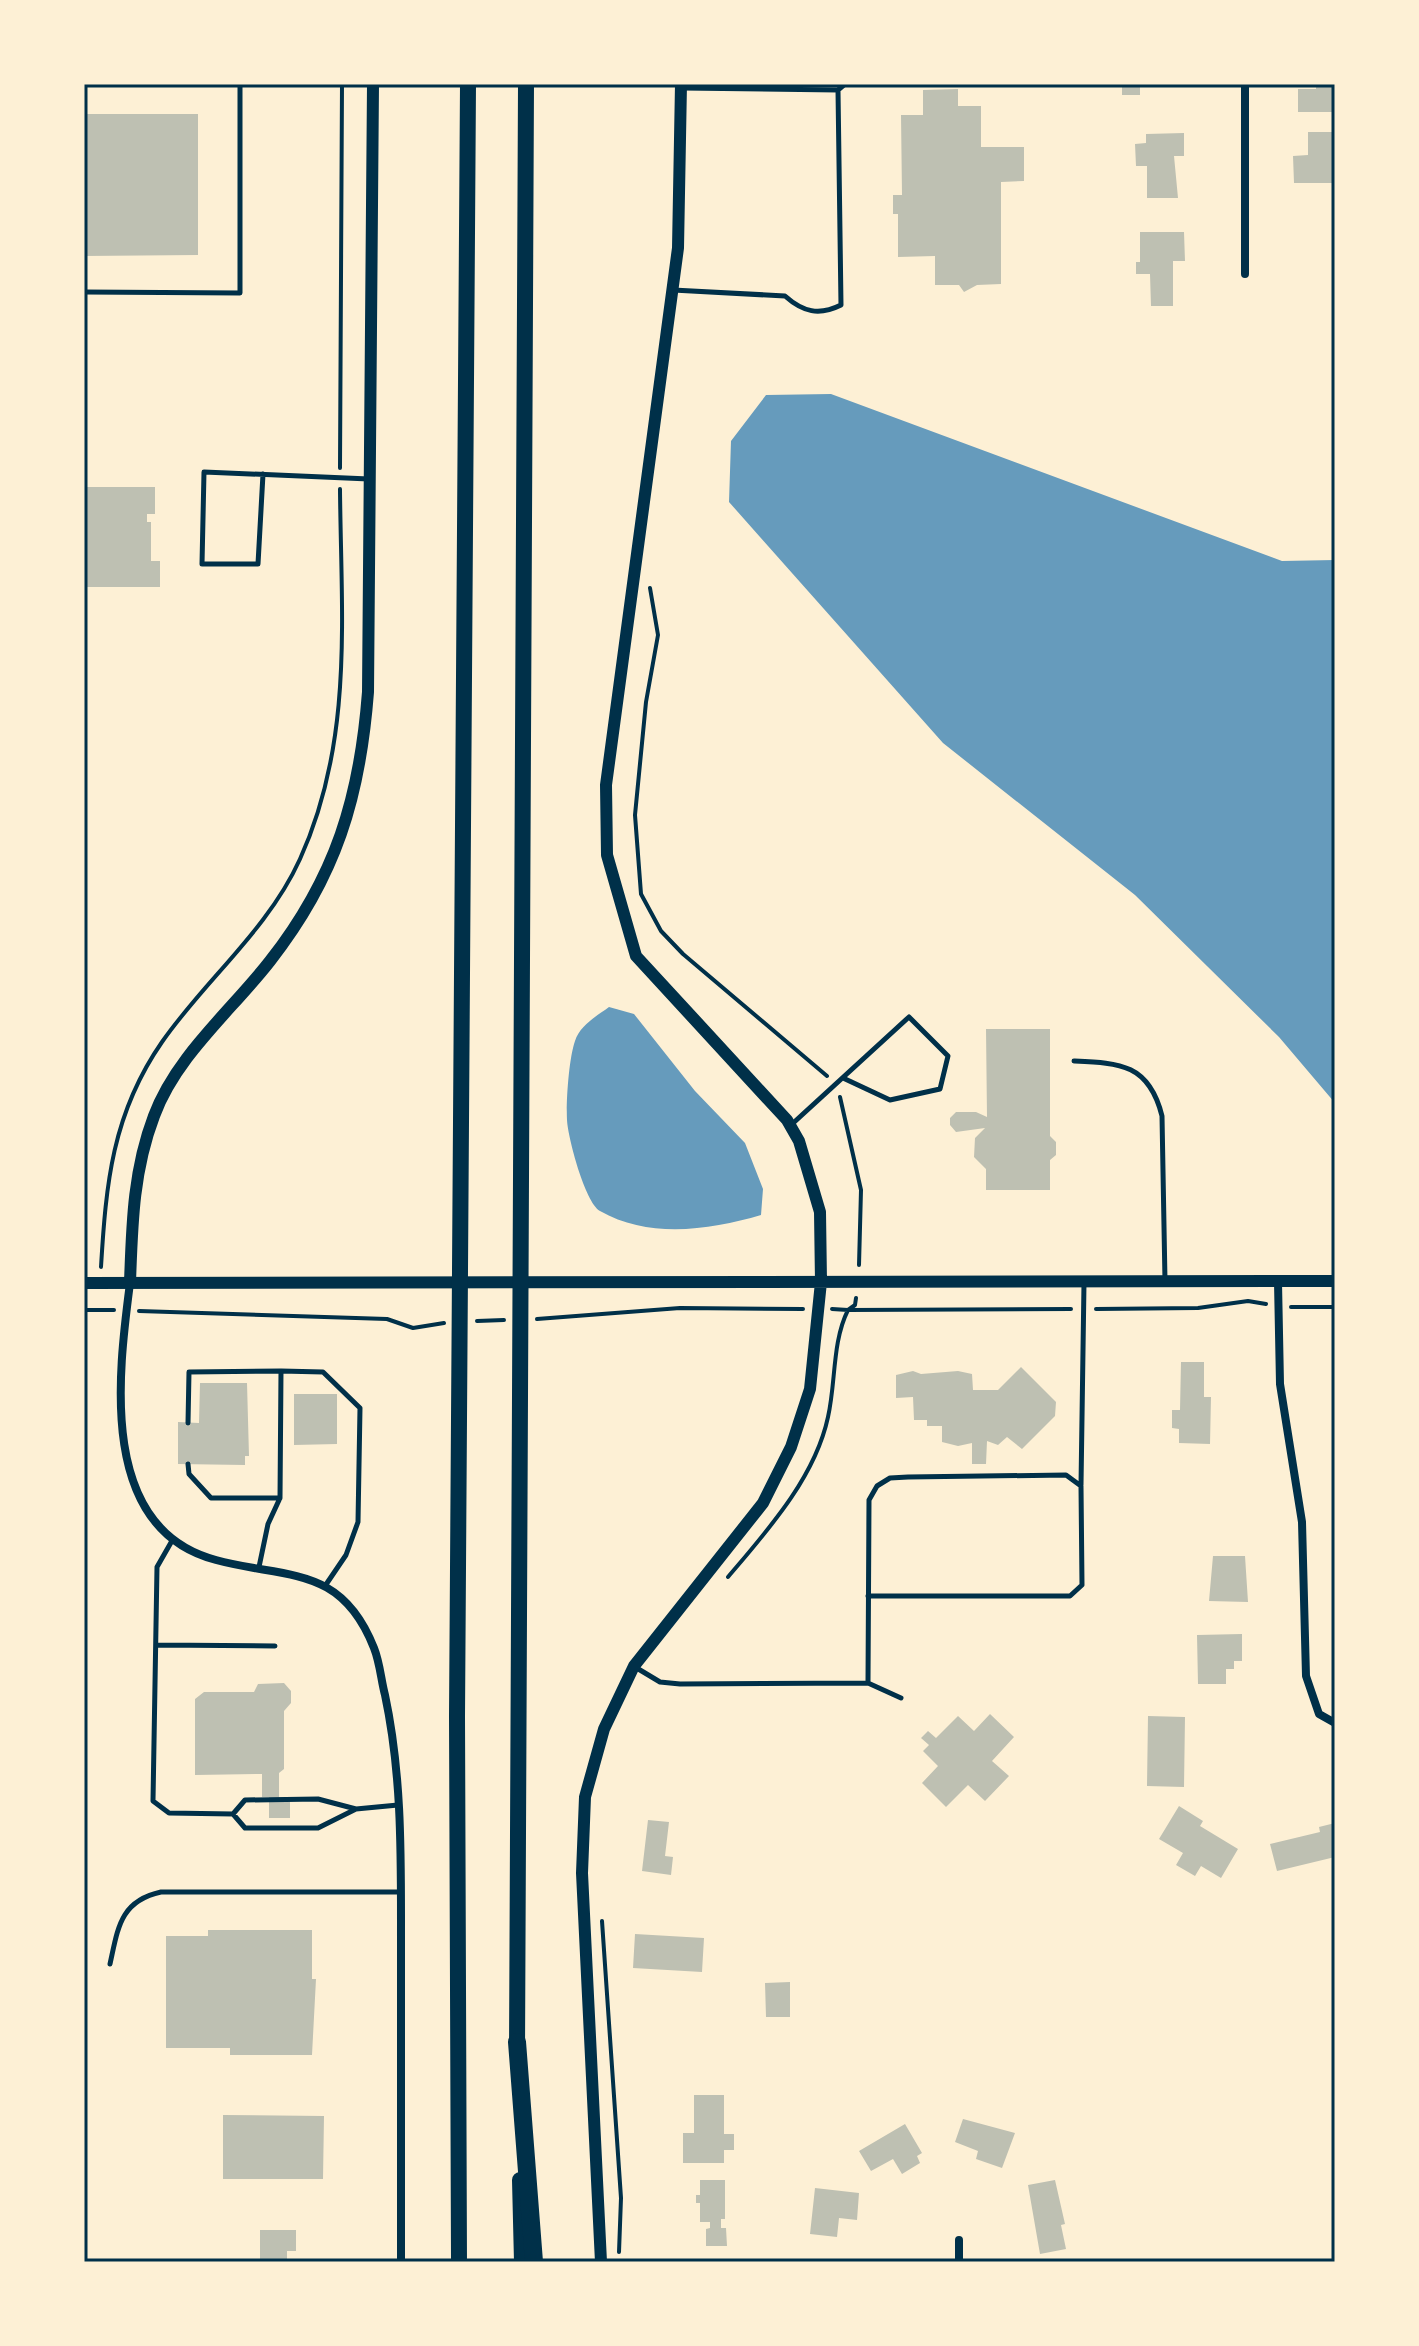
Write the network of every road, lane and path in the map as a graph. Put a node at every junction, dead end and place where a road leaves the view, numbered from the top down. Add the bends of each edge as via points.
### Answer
1 (240, 84) edge
2 (342, 84) edge
3 (373, 84) edge
4 (468, 84) edge
5 (526, 84) edge
6 (845, 84) edge
7 (1245, 84) edge
8 (681, 86) edge
9 (838, 90) junction
10 (1245, 274) dead end
11 (673, 290) junction
12 (84, 292) edge
13 (263, 474) junction
14 (340, 476) junction
15 (370, 479) junction
16 (649, 583) dead end
17 (1074, 1061) dead end
18 (843, 1078) junction
19 (834, 1086) junction
20 (790, 1126) junction
21 (103, 1231) dead end
22 (860, 1251) dead end
23 (1335, 1281) edge
24 (520, 1282) junction
25 (821, 1282) junction
26 (1084, 1282) junction
27 (1166, 1282) junction
28 (1278, 1282) junction
29 (84, 1283) edge
30 (130, 1283) junction
31 (461, 1283) junction
32 (97, 1309) dead end
33 (779, 1309) dead end
34 (84, 1310) edge
35 (848, 1310) dead end
36 (148, 1311) dead end
37 (520, 1319) junction
38 (461, 1321) junction
39 (281, 1371) junction
40 (188, 1423) dead end
41 (188, 1464) dead end
42 (1081, 1486) junction
43 (280, 1498) junction
44 (173, 1539) junction
45 (259, 1567) junction
46 (723, 1583) dead end
47 (325, 1586) junction
48 (868, 1596) junction
49 (156, 1645) junction
50 (275, 1646) dead end
51 (634, 1666) junction
52 (868, 1683) junction
53 (901, 1698) dead end
54 (1335, 1723) edge
55 (401, 1805) junction
56 (356, 1809) junction
57 (233, 1814) junction
58 (401, 1892) junction
59 (602, 1912) dead end
60 (110, 1964) dead end
61 (517, 2042) junction
62 (959, 2240) dead end
63 (401, 2262) edge
64 (459, 2262) edge
65 (522, 2262) edge
66 (534, 2262) edge
67 (601, 2262) edge
68 (618, 2262) edge
69 (959, 2262) edge

1 - 12 lane via 240,293
2 - 14 path
3 - 15 street
4 - 31 highway
5 - 24 highway
6 - 9 lane
7 - 10 street
8 - 9 lane
8 - 11 street
9 - 11 lane via 841,305 813,312 785,296
11 - 20 street via 606,785 607,855 636,956
13 - 13 lane via 204,472 202,564 258,564
13 - 14 lane
14 - 15 lane
14 - 21 path via 341,708 328,788 299,861 258,927 161,1043 131,1099 108,1168
15 - 30 street via 363,761 341,838 309,905 271,961 187,1059 154,1113 133,1188
16 - 19 path via 658,635 635,815 641,894 661,931 683,954
17 - 27 lane via 1121,1063 1147,1082 1158,1098
18 - 18 lane via 909,1017 948,1056 940,1089 890,1100
18 - 19 lane
19 - 20 lane
19 - 22 path via 861,1190
20 - 25 street via 820,1212
23 - 28 street
24 - 25 street
24 - 31 street
24 - 37 highway
25 - 26 street
25 - 51 street via 810,1389 791,1447 763,1503
26 - 27 street
26 - 42 lane
27 - 28 street
28 - 54 street via 1280,1384 1302,1522 1306,1676 1319,1714
29 - 30 street
30 - 31 street
30 - 44 street via 124,1329 126,1464 141,1505
31 - 38 highway
32 - 34 path
33 - 37 path via 680,1308
35 - 46 path via 839,1328 827,1421 813,1456 791,1498
36 - 38 path via 387,1319 413,1328
37 - 38 path
37 - 61 highway
38 - 64 highway
39 - 40 lane via 189,1372
39 - 43 lane
39 - 47 lane via 323,1372 360,1408 358,1522 346,1555
41 - 43 lane via 189,1474 211,1498
42 - 48 lane via 1082,1585 1070,1596
42 - 48 lane via 1066,1475 890,1478 869,1500
43 - 45 lane
44 - 45 street via 215,1560
44 - 49 lane via 157,1567
45 - 47 street via 293,1572
47 - 55 street via 363,1624 375,1650
48 - 52 lane
49 - 50 lane
49 - 57 lane via 153,1801 169,1813
51 - 52 lane via 660,1682 680,1684
51 - 67 street via 604,1729 585,1797 582,1873
52 - 53 lane
55 - 56 lane
55 - 58 street
56 - 57 lane via 318,1799 245,1800
56 - 57 lane via 318,1828 245,1828
58 - 60 lane via 145,1895 121,1915
58 - 63 street
59 - 68 path via 621,2198
61 - 65 highway
61 - 66 highway
62 - 69 street

